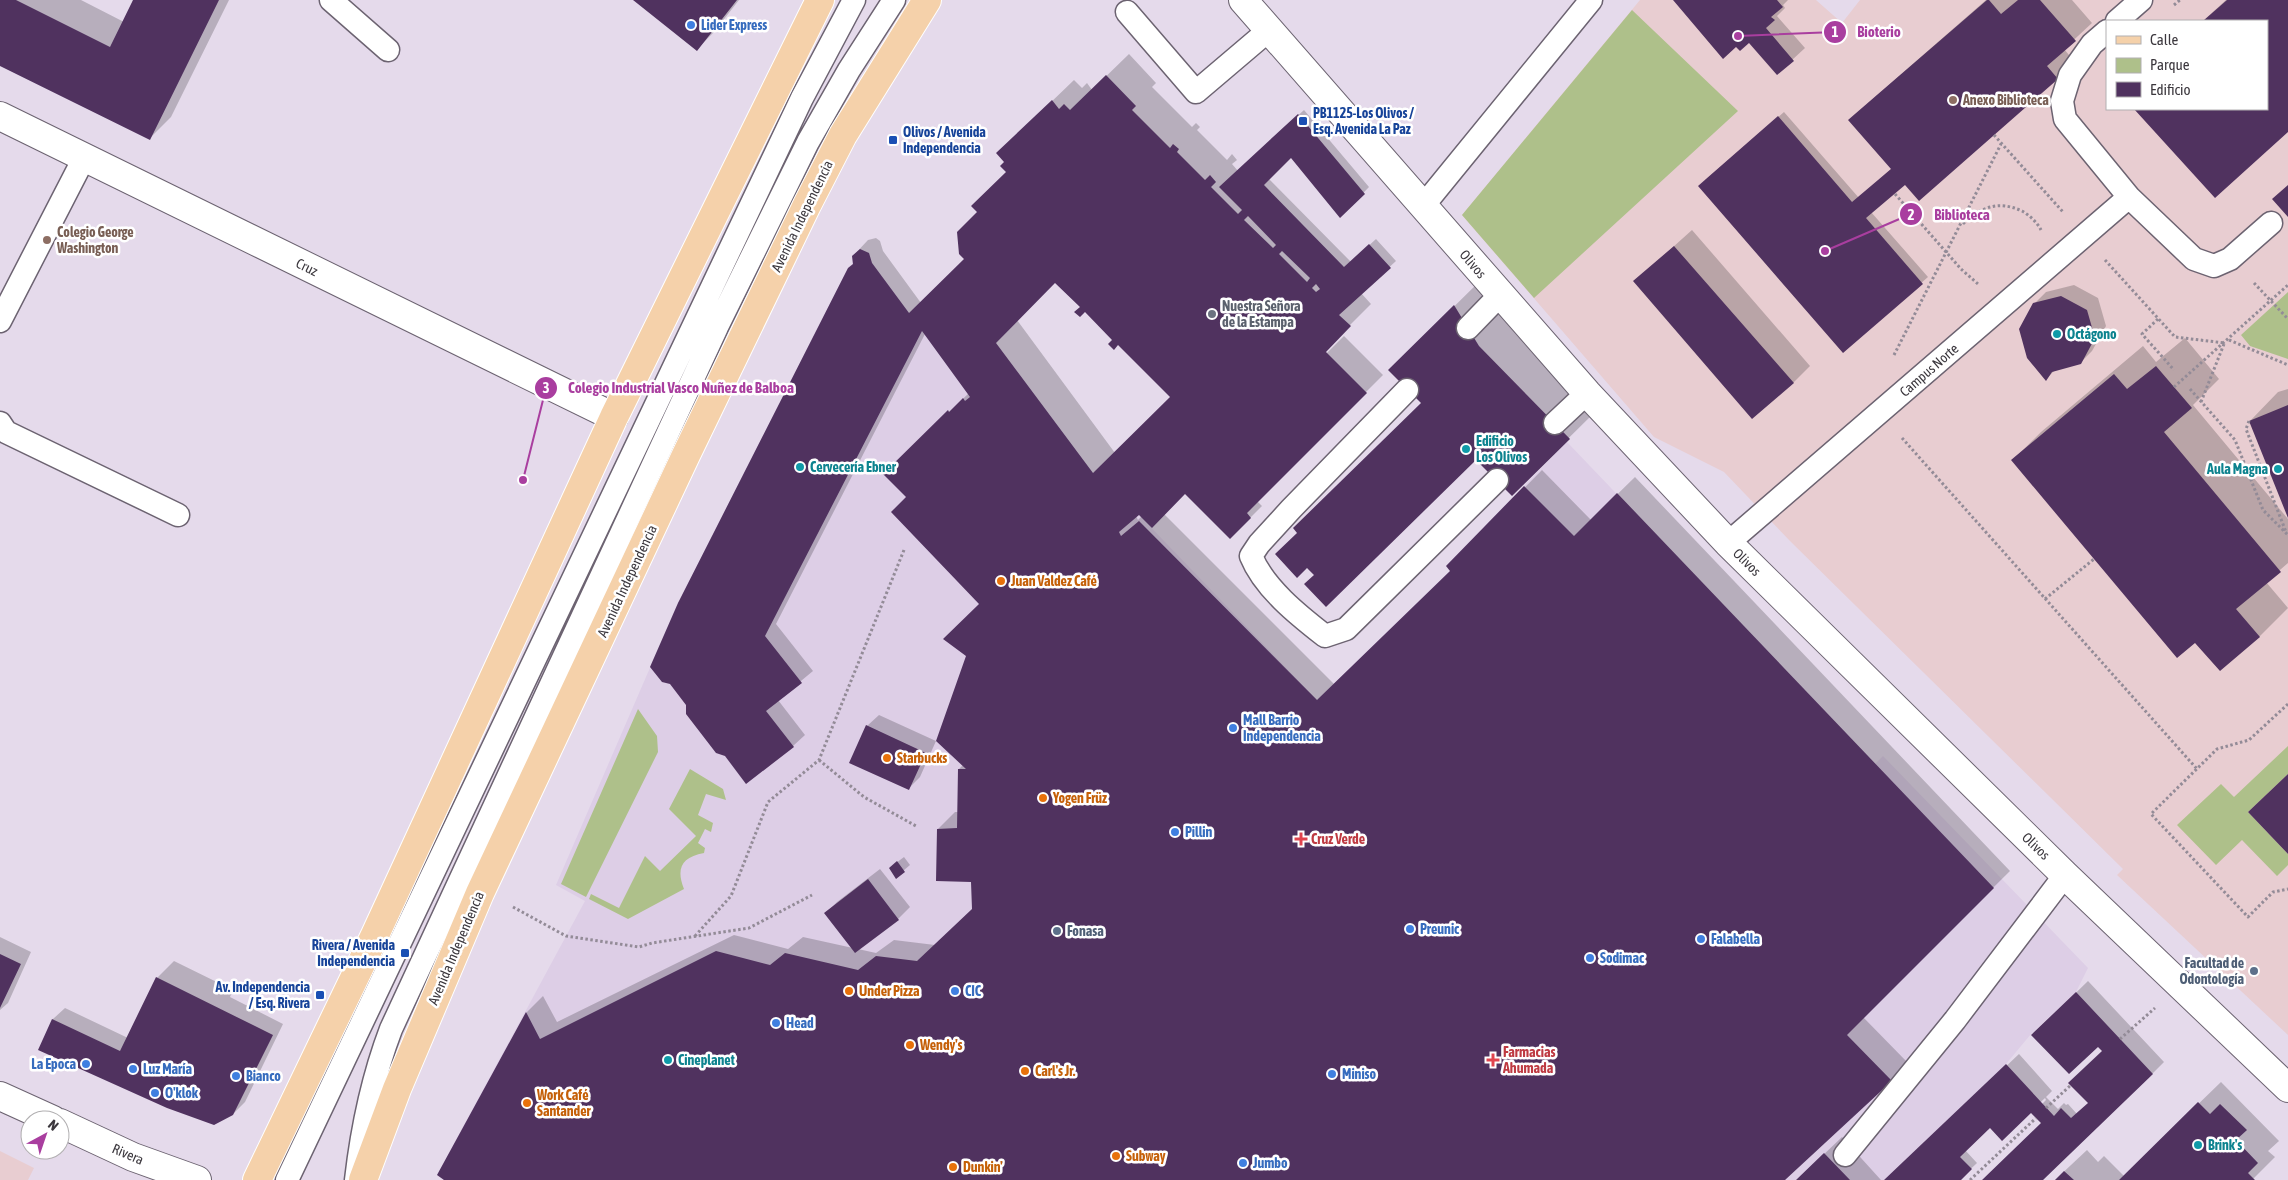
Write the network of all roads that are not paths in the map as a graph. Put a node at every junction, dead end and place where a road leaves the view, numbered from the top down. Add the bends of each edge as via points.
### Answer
1 (331, 0) edge
2 (820, 0) edge
3 (854, 0) edge
4 (894, 0) edge
5 (927, 0) edge
6 (1243, 0) edge
7 (1591, 0) edge
8 (2141, 0) edge
9 (1128, 12) dead end
10 (2119, 20) edge
11 (1269, 30) junction
12 (2106, 32) edge
13 (388, 50) dead end
14 (0, 116) edge
15 (84, 158) junction
16 (2129, 197) junction
17 (1423, 206) junction
18 (2271, 223) dead end
19 (1500, 295) junction
20 (0, 321) edge
21 (1468, 328) dead end
22 (1407, 390) dead end
23 (1587, 393) junction
24 (614, 417) junction
25 (1555, 423) dead end
26 (0, 424) edge
27 (1497, 480) dead end
28 (178, 515) dead end
29 (1728, 543) junction
30 (2065, 875) junction
31 (2288, 1088) edge
32 (0, 1096) edge
33 (31, 1110) edge
34 (70, 1128) edge
35 (1845, 1155) dead end
36 (198, 1180) edge
37 (257, 1180) edge
38 (287, 1180) edge
39 (356, 1180) edge
40 (363, 1180) edge

1 - 13 lane
2 - 24 main road
3 - 38 lane via 793,116
4 - 39 lane via 808,142 717,327 391,1029 368,1101
5 - 40 main road, Avenida Independencia via 843,135 682,464 480,893 400,1080
6 - 11 street, Olivos
7 - 17 lane
8 - 10 lane
9 - 11 lane via 1196,92
11 - 17 street, Olivos
12 - 16 lane via 2092,44 2070,75 2062,101 2065,119
14 - 15 street, Cruz
15 - 20 lane
15 - 24 street, Cruz
16 - 18 lane via 2194,259 2214,266 2230,259
16 - 29 lane, Campus Norte
17 - 19 street, Olivos
19 - 21 lane
19 - 23 street, Olivos
22 - 27 lane via 1291,509 1251,556 1257,570 1281,596 1325,636 1346,628
23 - 25 lane
23 - 29 street, Olivos
24 - 37 main road
26 - 28 lane via 6,432
29 - 30 street, Olivos
30 - 31 street, Olivos
30 - 35 lane via 1955,1020
32 - 33 street
34 - 36 street, Rivera via 133,1157

